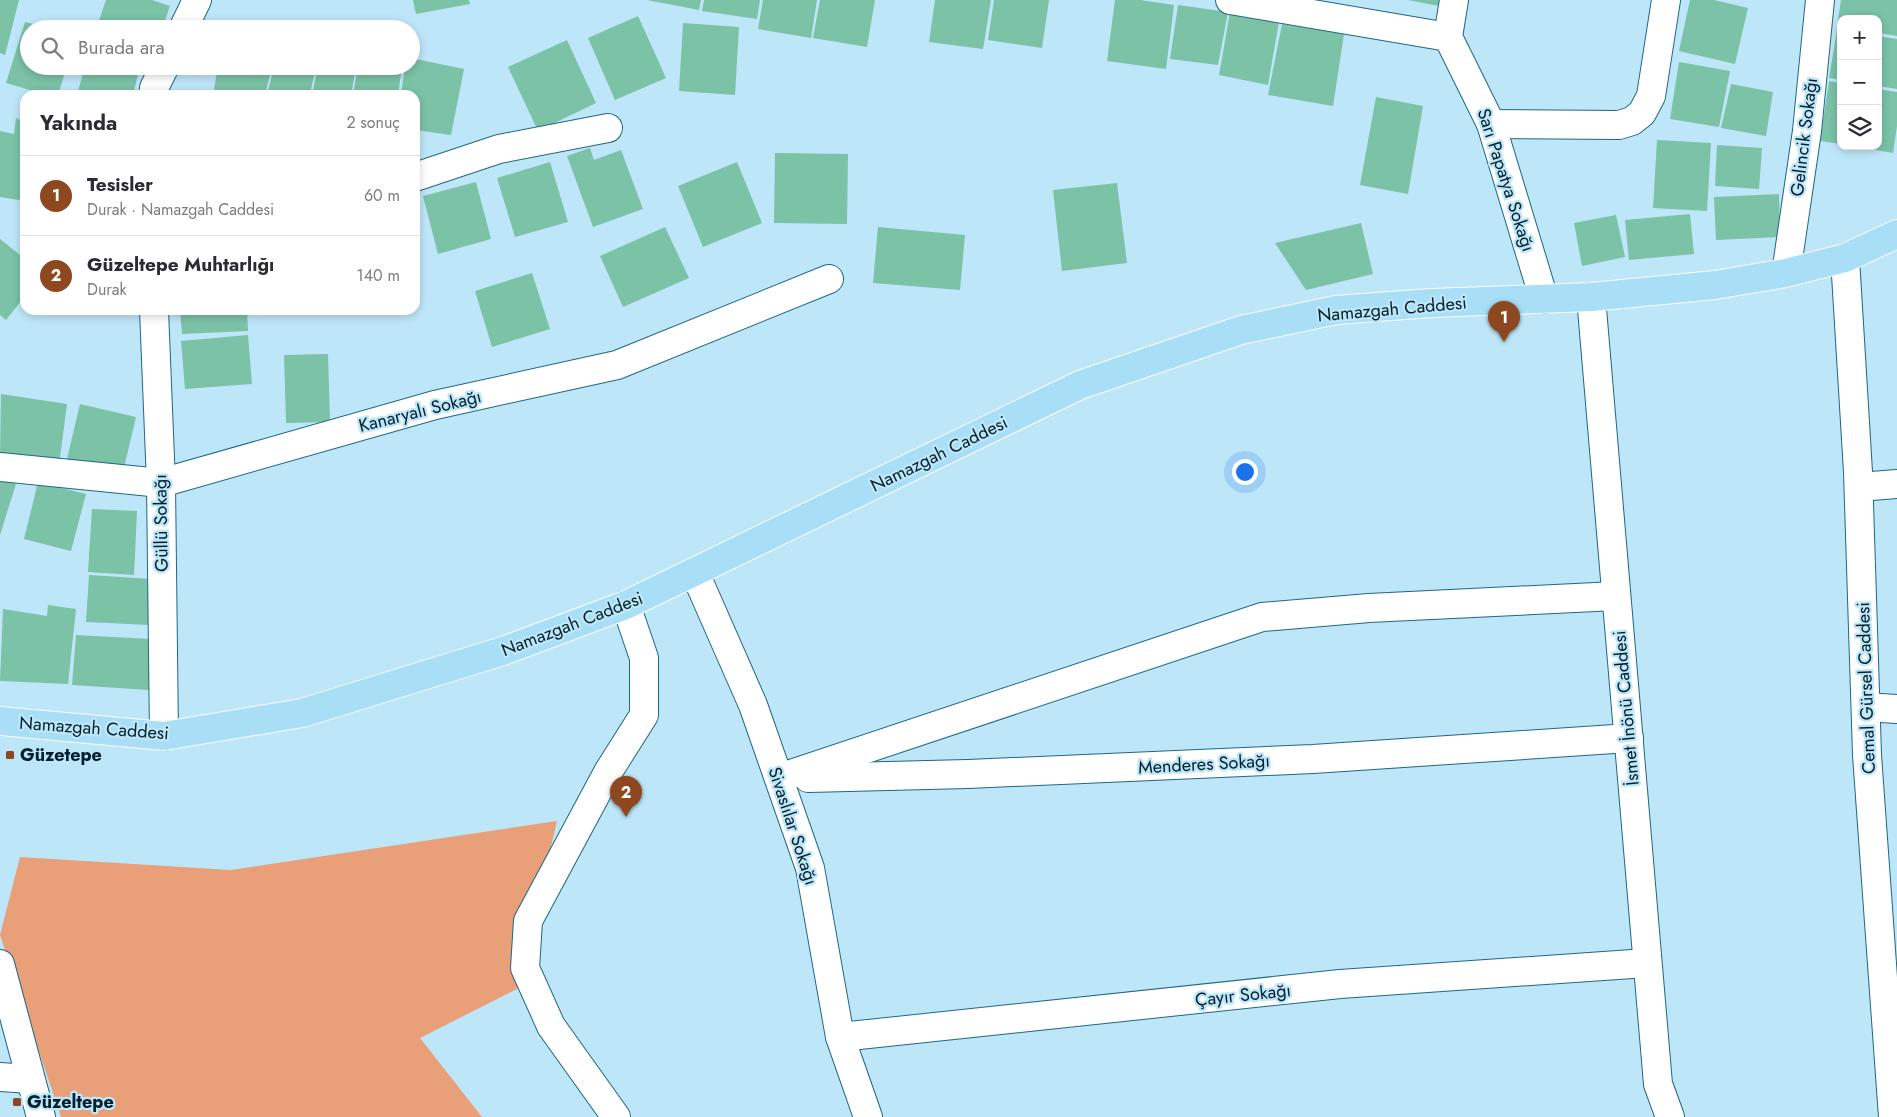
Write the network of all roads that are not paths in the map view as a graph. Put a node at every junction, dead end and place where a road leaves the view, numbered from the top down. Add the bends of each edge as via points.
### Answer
1 (197, 0) edge
2 (1230, 0) edge
3 (1454, 0) edge
4 (1666, 0) edge
5 (1820, 0) edge
6 (187, 20) edge
7 (1448, 37) junction
8 (160, 75) edge
9 (154, 90) edge
10 (1491, 124) junction
11 (608, 128) dead end
12 (420, 175) edge
13 (1897, 234) edge
14 (1844, 258) junction
15 (1786, 273) junction
16 (829, 279) dead end
17 (1591, 297) junction
18 (1544, 299) junction
19 (154, 315) edge
20 (0, 467) edge
21 (161, 483) junction
22 (1897, 484) edge
23 (1859, 487) junction
24 (695, 573) junction
25 (1616, 596) junction
26 (626, 605) junction
27 (1866, 707) junction
28 (1897, 709) edge
29 (0, 721) edge
30 (164, 736) junction
31 (1628, 738) junction
32 (779, 778) junction
33 (1889, 949) edge
34 (1647, 963) junction
35 (0, 964) edge
36 (840, 1037) junction
37 (0, 1077) edge
38 (30, 1079) junction
39 (41, 1117) edge
40 (616, 1117) edge
41 (868, 1117) edge
42 (1670, 1117) edge
43 (1893, 1117) edge

1 - 6 street
2 - 7 street
3 - 7 street
4 - 10 street via 1651,96 1642,113 1632,121 1619,125
5 - 15 street, Gelincik Sokağı via 1807,131
7 - 10 street, Sarı Papatya Sokağı
8 - 9 street
10 - 18 street, Sarı Papatya Sokağı
11 - 12 street via 499,149
13 - 14 main road, Namazgah Caddesi
14 - 15 main road, Namazgah Caddesi
14 - 23 street, Cemal Gürsel Caddesi
15 - 17 main road, Namazgah Caddesi via 1715,286
16 - 21 street, Kanaryalı Sokağı via 617,365 435,405
17 - 18 main road, Namazgah Caddesi
17 - 25 street, İsmet İnönü Caddesi
18 - 24 main road, Namazgah Caddesi via 1336,310 1241,330 1080,385
19 - 21 street, Güllü Sokağı
20 - 21 street, Kanaryalı Sokağı
21 - 30 street, Güllü Sokağı
22 - 23 street
23 - 27 street, Cemal Gürsel Caddesi
24 - 26 main road, Namazgah Caddesi
24 - 32 street, Sivaslılar Sokağı via 753,705
25 - 31 street, İsmet İnönü Caddesi
25 - 32 street via 1369,608 1262,617
26 - 30 main road, Namazgah Caddesi via 502,652 302,713
26 - 40 street via 644,658 644,715 608,772 528,921 525,968 551,1026
27 - 28 street
27 - 33 street, Cemal Gürsel Caddesi via 1867,755
29 - 30 main road, Namazgah Caddesi
31 - 32 street, Menderes Sokağı via 1303,759 968,774
31 - 34 street, İsmet İnönü Caddesi
32 - 36 street, Sivaslılar Sokağı via 810,868
33 - 43 street, Cemal Gürsel Caddesi
34 - 36 street, Çayır Sokağı via 1340,984
34 - 42 street, İsmet İnönü Caddesi via 1658,1084
35 - 38 street
36 - 41 street, Sivaslılar Sokağı
37 - 38 street
38 - 39 street

